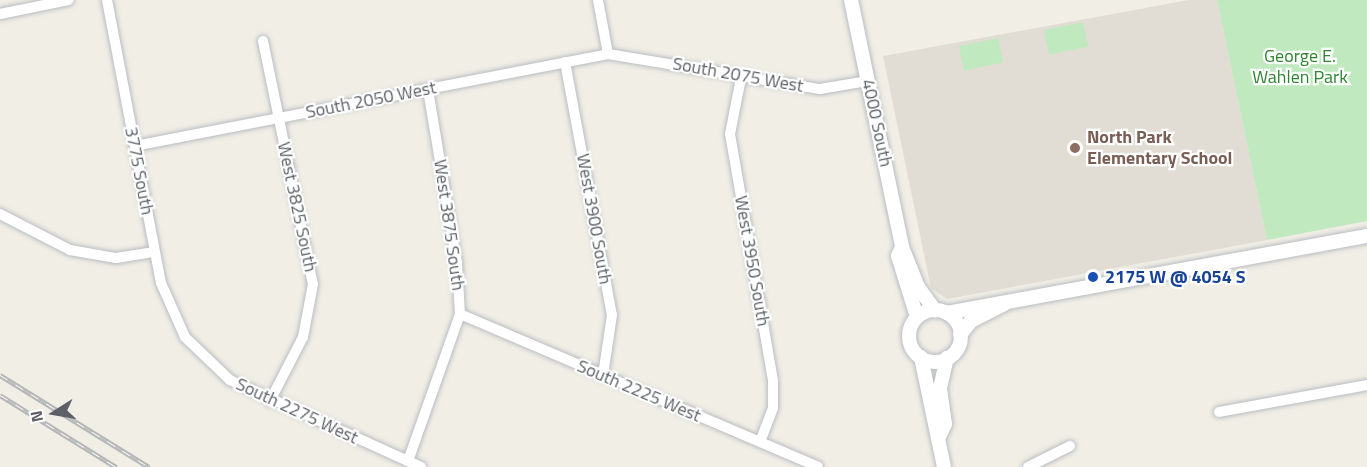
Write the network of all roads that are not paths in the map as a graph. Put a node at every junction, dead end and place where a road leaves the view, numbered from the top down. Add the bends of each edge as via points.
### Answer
1 (69, 0) edge
2 (107, 0) edge
3 (598, 0) edge
4 (851, 0) edge
5 (0, 14) edge
6 (263, 41) dead end
7 (608, 54) junction
8 (565, 62) junction
9 (741, 78) junction
10 (868, 81) junction
11 (428, 89) junction
12 (279, 118) junction
13 (135, 146) junction
14 (0, 214) edge
15 (1367, 236) edge
16 (902, 247) junction
17 (154, 252) junction
18 (1005, 304) junction
19 (941, 311) junction
20 (460, 314) junction
21 (917, 317) junction
22 (960, 335) junction
23 (185, 337) joint
24 (921, 357) junction
25 (947, 358) junction
26 (603, 375) junction
27 (1367, 385) edge
28 (270, 401) junction
29 (1219, 412) dead end
30 (940, 435) junction
31 (760, 442) junction
32 (1070, 446) dead end
33 (408, 462) junction
34 (420, 467) edge
35 (818, 467) edge
36 (944, 467) edge
37 (1028, 467) edge

1 - 5 street
2 - 13 street, 3775 South
3 - 7 street
4 - 10 street, 4000 South
6 - 12 street, West 3825 South
7 - 8 street, South 2050 West
7 - 9 street, South 2075 West
8 - 11 street, South 2050 West
8 - 26 street, West 3900 South via 612,315
9 - 10 street, South 2075 West via 820,89
9 - 31 street, West 3950 South via 730,134 773,381 773,408
10 - 16 street, 4000 South
11 - 12 street, South 2050 West
11 - 20 street, West 3875 South via 457,263
12 - 13 street, South 2050 West
12 - 28 street, West 3825 South via 313,284 303,337
13 - 17 street, 3775 South
14 - 17 street via 70,250 116,258
15 - 18 street
16 - 19 street, 4000 South via 918,287
16 - 21 street, 4000 South via 898,256
17 - 23 street, 3775 South via 160,283
18 - 19 street
18 - 22 street via 971,321
19 - 21 street
19 - 22 street
20 - 26 street, South 2225 West
20 - 33 street, West 3875 South
21 - 24 street via 910,341
22 - 25 street
23 - 28 street, South 2275 West via 221,373
24 - 25 street via 931,362
24 - 30 street
25 - 30 street via 940,388 945,424
26 - 31 street, South 2225 West
27 - 29 street
28 - 33 street, South 2275 West
30 - 36 street
31 - 35 street, South 2225 West
32 - 37 street
33 - 34 street, South 2275 West

